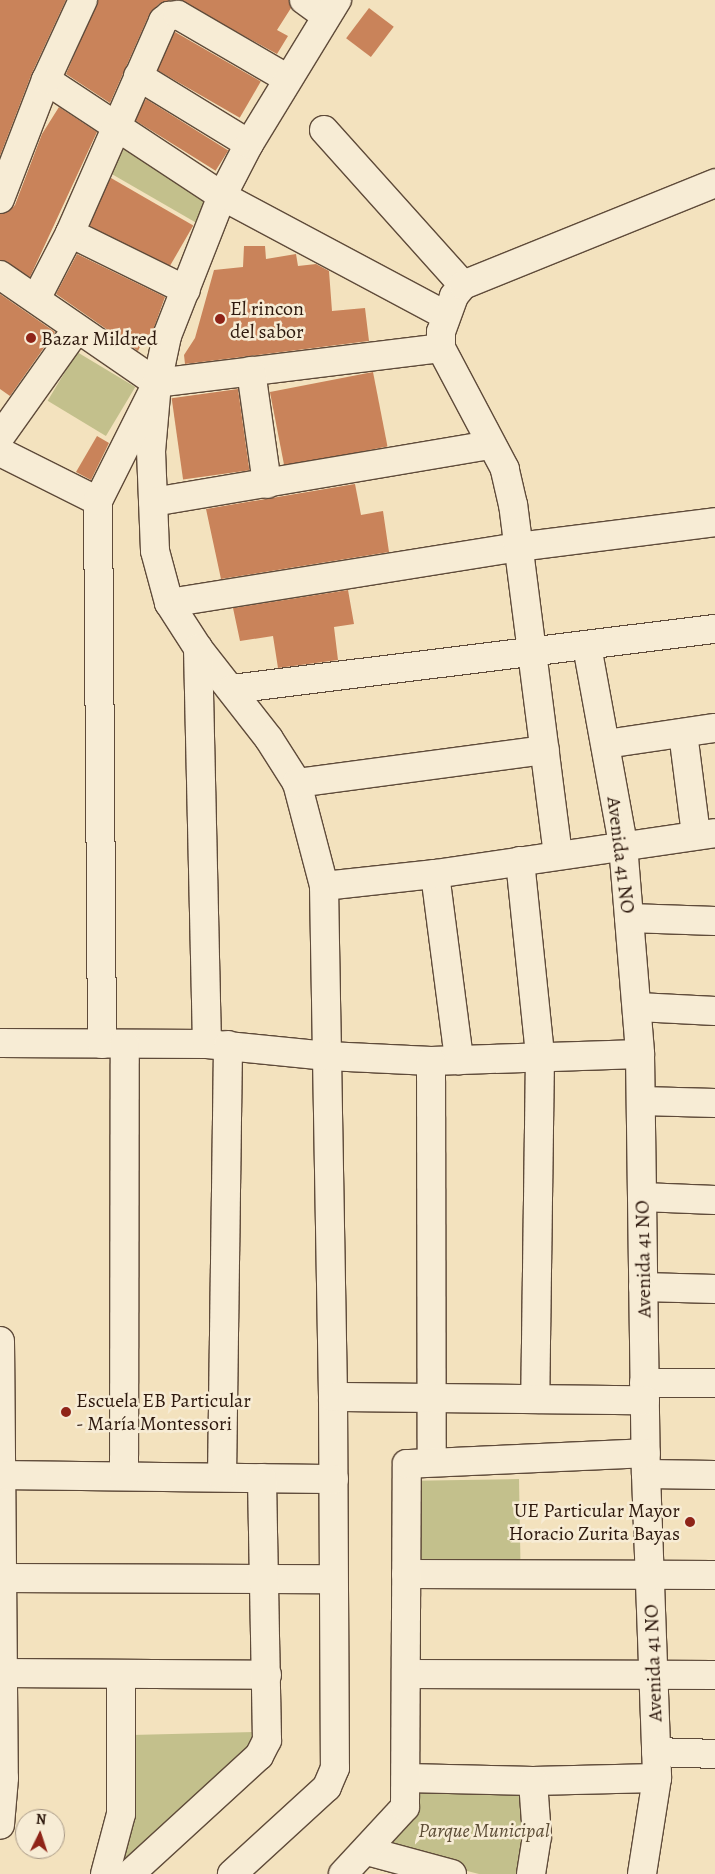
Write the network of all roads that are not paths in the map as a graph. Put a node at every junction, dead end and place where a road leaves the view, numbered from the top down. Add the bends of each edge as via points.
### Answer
1 (83, 0) edge
2 (322, 5) edge
3 (138, 76) junction
4 (288, 79) junction
5 (46, 80) junction
6 (116, 126) junction
7 (324, 130) dead end
8 (249, 144) junction
9 (715, 184) edge
10 (222, 196) junction
11 (0, 199) edge
12 (70, 233) junction
13 (0, 275) edge
14 (463, 285) junction
15 (186, 290) junction
16 (36, 299) junction
17 (445, 315) junction
18 (76, 330) junction
19 (442, 348) junction
20 (251, 371) junction
21 (157, 383) junction
22 (0, 437) edge
23 (491, 446) junction
24 (0, 452) edge
25 (267, 484) junction
26 (98, 501) junction
27 (153, 502) junction
28 (715, 522) edge
29 (518, 547) junction
30 (169, 603) junction
31 (715, 629) edge
32 (586, 646) junction
33 (198, 648) junction
34 (532, 653) junction
35 (232, 689) junction
36 (715, 728) edge
37 (683, 732) junction
38 (606, 744) junction
39 (545, 750) junction
40 (297, 783) junction
41 (706, 834) edge
42 (623, 845) junction
43 (558, 855) junction
44 (520, 861) junction
45 (435, 874) junction
46 (324, 886) junction
47 (629, 918) junction
48 (715, 921) edge
49 (638, 1007) junction
50 (715, 1010) edge
51 (0, 1043) edge
52 (113, 1044) junction
53 (217, 1045) junction
54 (640, 1054) junction
55 (327, 1056) junction
56 (540, 1056) junction
57 (459, 1060) junction
58 (432, 1061) junction
59 (641, 1101) junction
60 (715, 1103) edge
61 (642, 1197) junction
62 (715, 1200) edge
63 (643, 1287) junction
64 (715, 1289) edge
65 (0, 1341) edge
66 (715, 1383) edge
67 (645, 1391) junction
68 (334, 1397) junction
69 (432, 1399) junction
70 (536, 1399) junction
71 (432, 1462) junction
72 (646, 1464) junction
73 (3, 1474) junction
74 (715, 1475) edge
75 (124, 1476) junction
76 (222, 1477) junction
77 (262, 1478) junction
78 (334, 1479) junction
79 (2, 1565) edge
80 (406, 1574) junction
81 (715, 1575) edge
82 (650, 1576) junction
83 (262, 1579) junction
84 (333, 1579) junction
85 (2, 1672) junction
86 (121, 1674) junction
87 (406, 1674) junction
88 (267, 1675) junction
89 (651, 1675) junction
90 (715, 1675) edge
91 (715, 1754) edge
92 (656, 1765) junction
93 (406, 1778) junction
94 (533, 1782) junction
95 (0, 1825) edge
96 (367, 1851) junction
97 (105, 1874) edge
98 (130, 1874) edge
99 (232, 1874) edge
100 (343, 1874) edge
101 (452, 1874) edge
102 (531, 1874) edge
103 (642, 1874) edge

1 - 5 street
2 - 4 street
3 - 4 street via 163,21 178,15
3 - 6 street
3 - 8 street
4 - 8 street
5 - 6 street
5 - 11 street
6 - 10 street
6 - 12 street
7 - 14 street
8 - 10 street
9 - 14 street
10 - 15 street
10 - 17 street
12 - 15 street
12 - 16 street
13 - 16 street
14 - 17 street
15 - 21 street via 167,336
16 - 18 street
17 - 19 street
18 - 21 street
18 - 22 street
19 - 20 street
19 - 23 street
20 - 21 street
20 - 25 street
21 - 26 street
21 - 27 street via 151,451
23 - 25 street
23 - 29 street via 505,469
24 - 26 street
25 - 27 street
26 - 52 street
27 - 30 street via 155,551
28 - 29 street
29 - 30 street
29 - 34 street
30 - 33 street
31 - 32 street
32 - 34 street
32 - 38 street, Avenida 41 NO
33 - 35 street
33 - 53 street
34 - 35 street
34 - 39 street
35 - 40 street
36 - 37 street
37 - 38 street
37 - 41 street
38 - 42 street, Avenida 41 NO
39 - 40 street
39 - 43 street
40 - 46 street
41 - 42 street
42 - 43 street
42 - 47 street, Avenida 41 NO
43 - 44 street
44 - 45 street
44 - 56 street
45 - 46 street
45 - 57 street
46 - 55 street
47 - 48 street
47 - 49 street, Avenida 41 NO
49 - 50 street
49 - 54 street, Avenida 41 NO
51 - 52 street
52 - 53 street
52 - 75 street
53 - 55 street
53 - 76 street
54 - 56 street
54 - 59 street, Avenida 41 NO
55 - 58 street
55 - 68 street
56 - 57 street
56 - 70 street
57 - 58 street
58 - 69 street
59 - 60 street
59 - 61 street, Avenida 41 NO
61 - 62 street
61 - 63 street, Avenida 41 NO
63 - 64 street
63 - 67 street, Avenida 41 NO
65 - 73 street
66 - 67 street
67 - 70 street
67 - 72 street, Avenida 41 NO
68 - 69 street
68 - 78 street
69 - 70 street
69 - 71 street
71 - 72 street
71 - 80 street via 406,1464
72 - 74 street
72 - 82 street, Avenida 41 NO
73 - 75 street
73 - 79 street
75 - 76 street
76 - 77 street
77 - 78 street
77 - 83 street
78 - 84 street
79 - 83 street
79 - 85 street
80 - 82 street
80 - 87 street
81 - 82 street
82 - 89 street, Avenida 41 NO
83 - 84 street
83 - 88 street
84 - 99 street via 335,1768 327,1787
85 - 86 street
85 - 95 street via 4,1778
86 - 88 street
86 - 97 street via 121,1814
87 - 89 street
87 - 93 street
88 - 98 street via 267,1740 264,1749
89 - 90 street
89 - 92 street, Avenida 41 NO
91 - 92 street
92 - 94 street
92 - 103 street, Avenida 41 NO
93 - 94 street
93 - 96 street via 403,1811
94 - 102 street via 537,1836
96 - 100 street
96 - 101 street

